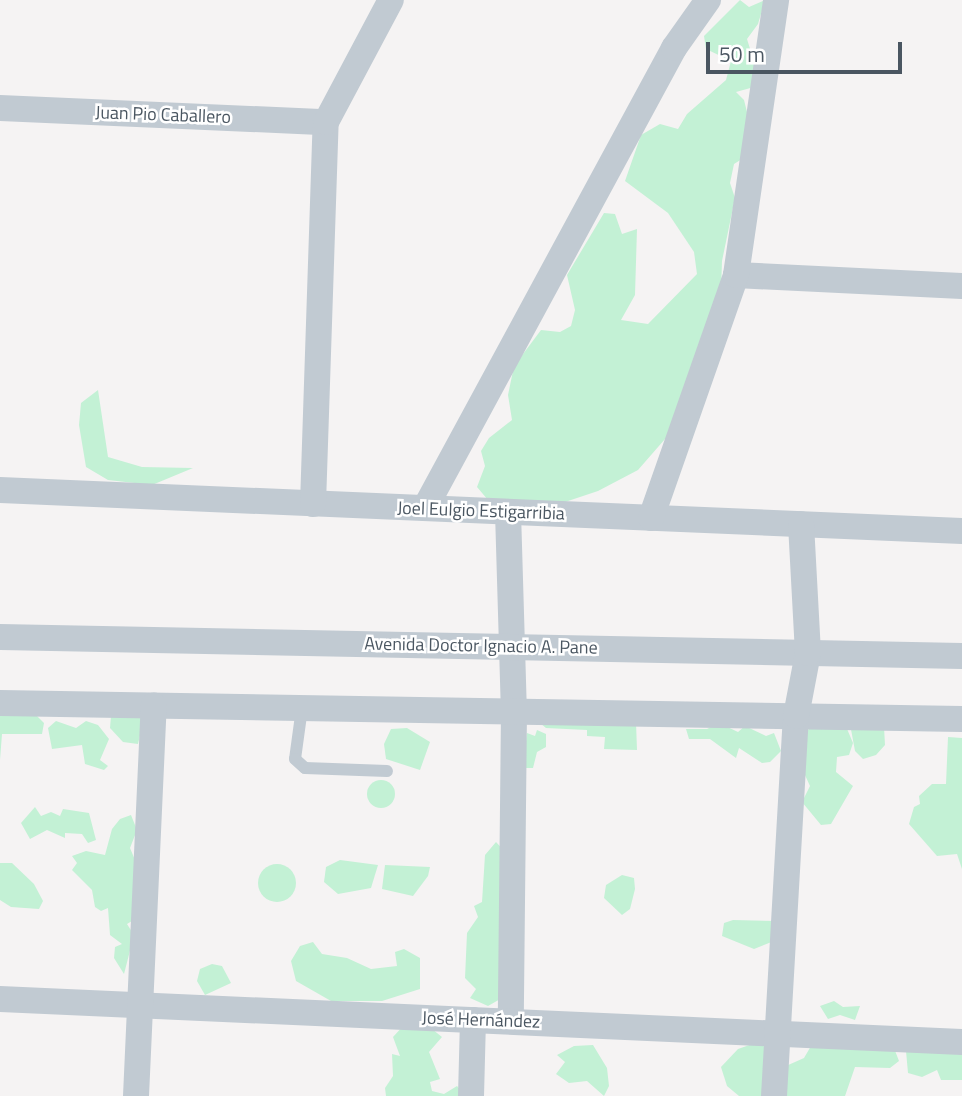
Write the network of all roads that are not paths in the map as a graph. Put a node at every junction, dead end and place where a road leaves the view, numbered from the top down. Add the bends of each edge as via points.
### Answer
1 (391, 0) edge
2 (708, 0) edge
3 (776, 0) edge
4 (0, 108) edge
5 (326, 122) junction
6 (736, 275) junction
7 (962, 286) edge
8 (0, 490) edge
9 (313, 503) junction
10 (425, 508) junction
11 (508, 512) junction
12 (651, 518) junction
13 (801, 524) junction
14 (962, 531) edge
15 (0, 637) edge
16 (512, 647) junction
17 (808, 653) junction
18 (962, 656) edge
19 (0, 703) edge
20 (154, 705) junction
21 (302, 707) junction
22 (514, 711) junction
23 (796, 716) junction
24 (962, 719) edge
25 (387, 771) dead end
26 (0, 999) edge
27 (140, 1005) junction
28 (473, 1020) junction
29 (511, 1021) junction
30 (778, 1033) junction
31 (962, 1042) edge
32 (136, 1096) edge
33 (471, 1096) edge
34 (774, 1096) edge

1 - 5 street
2 - 10 street via 674,48
3 - 6 street
4 - 5 street, Juan Pio Caballero
5 - 9 street
6 - 7 street
6 - 12 street
8 - 9 street, Joel Eulgio Estigarribia
9 - 10 street, Joel Eulgio Estigarribia
10 - 11 street, Joel Eulgio Estigarribia
11 - 12 street, Joel Eulgio Estigarribia
11 - 16 street
12 - 13 street, Joel Eulgio Estigarribia
13 - 14 street, Joel Eulgio Estigarribia
13 - 17 street
15 - 16 street, Avenida Doctor Ignacio A. Pane
16 - 17 street, Avenida Doctor Ignacio A. Pane
16 - 22 street
17 - 18 street, Avenida Doctor Ignacio A. Pane
17 - 23 street
19 - 20 street
20 - 21 street
20 - 27 street
21 - 22 street
21 - 25 lane via 295,759 305,768
22 - 23 street
22 - 29 street
23 - 24 street
23 - 30 street
26 - 27 street, José Hernández
27 - 28 street, José Hernández
27 - 32 street
28 - 29 street, José Hernández
28 - 33 street
29 - 30 street, José Hernández
30 - 31 street, José Hernández
30 - 34 street

